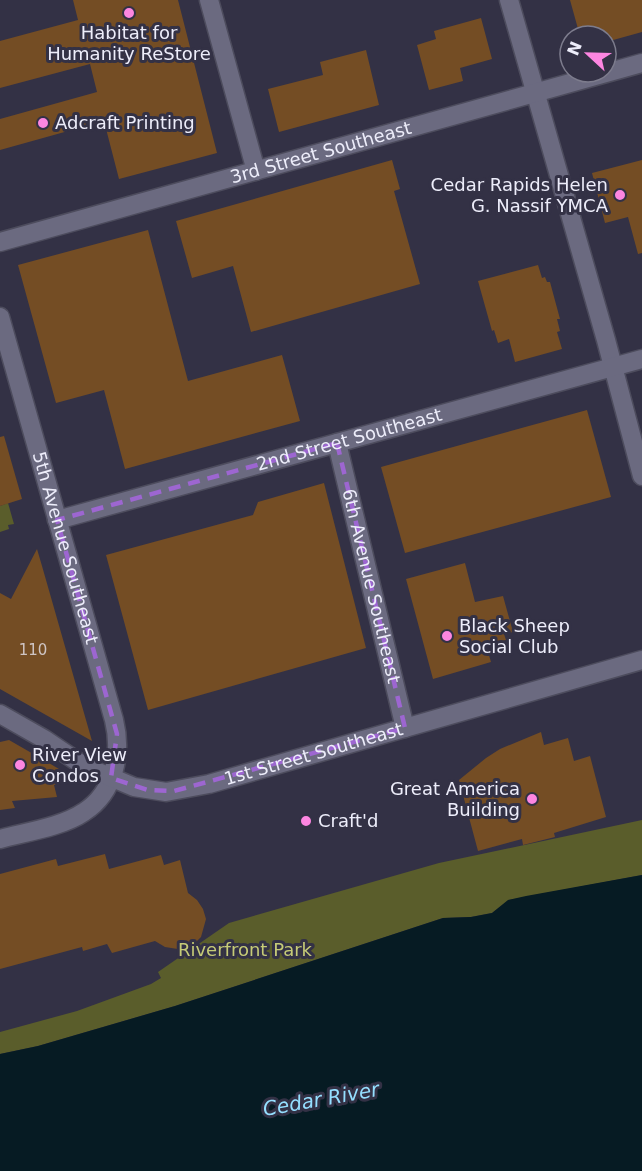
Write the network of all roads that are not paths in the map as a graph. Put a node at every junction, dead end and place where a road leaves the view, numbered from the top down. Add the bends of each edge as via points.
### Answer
1 (209, 0) edge
2 (509, 0) edge
3 (642, 63) edge
4 (535, 92) junction
5 (256, 171) junction
6 (0, 242) edge
7 (0, 317) edge
8 (642, 358) edge
9 (613, 366) junction
10 (337, 443) junction
11 (642, 476) edge
12 (57, 520) junction
13 (642, 660) edge
14 (0, 714) edge
15 (405, 728) junction
16 (111, 778) junction
17 (0, 839) edge

1 - 5 street
2 - 4 street
3 - 4 street, 3rd Street Southeast
4 - 5 street, 3rd Street Southeast
4 - 9 street
5 - 6 street, 3rd Street Southeast
7 - 12 street, 5th Avenue Southeast
8 - 9 street, 2nd Street Southeast
9 - 10 street, 2nd Street Southeast
9 - 11 street
10 - 12 street, 2nd Street Southeast
10 - 15 street, 6th Avenue Southeast
12 - 16 street, 5th Avenue Southeast via 117,734 118,755
13 - 15 street, 1st Street Southeast
14 - 16 street, 1st Street Southeast via 74,761
15 - 16 street, 1st Street Southeast via 174,791 148,790
16 - 17 street via 84,813

